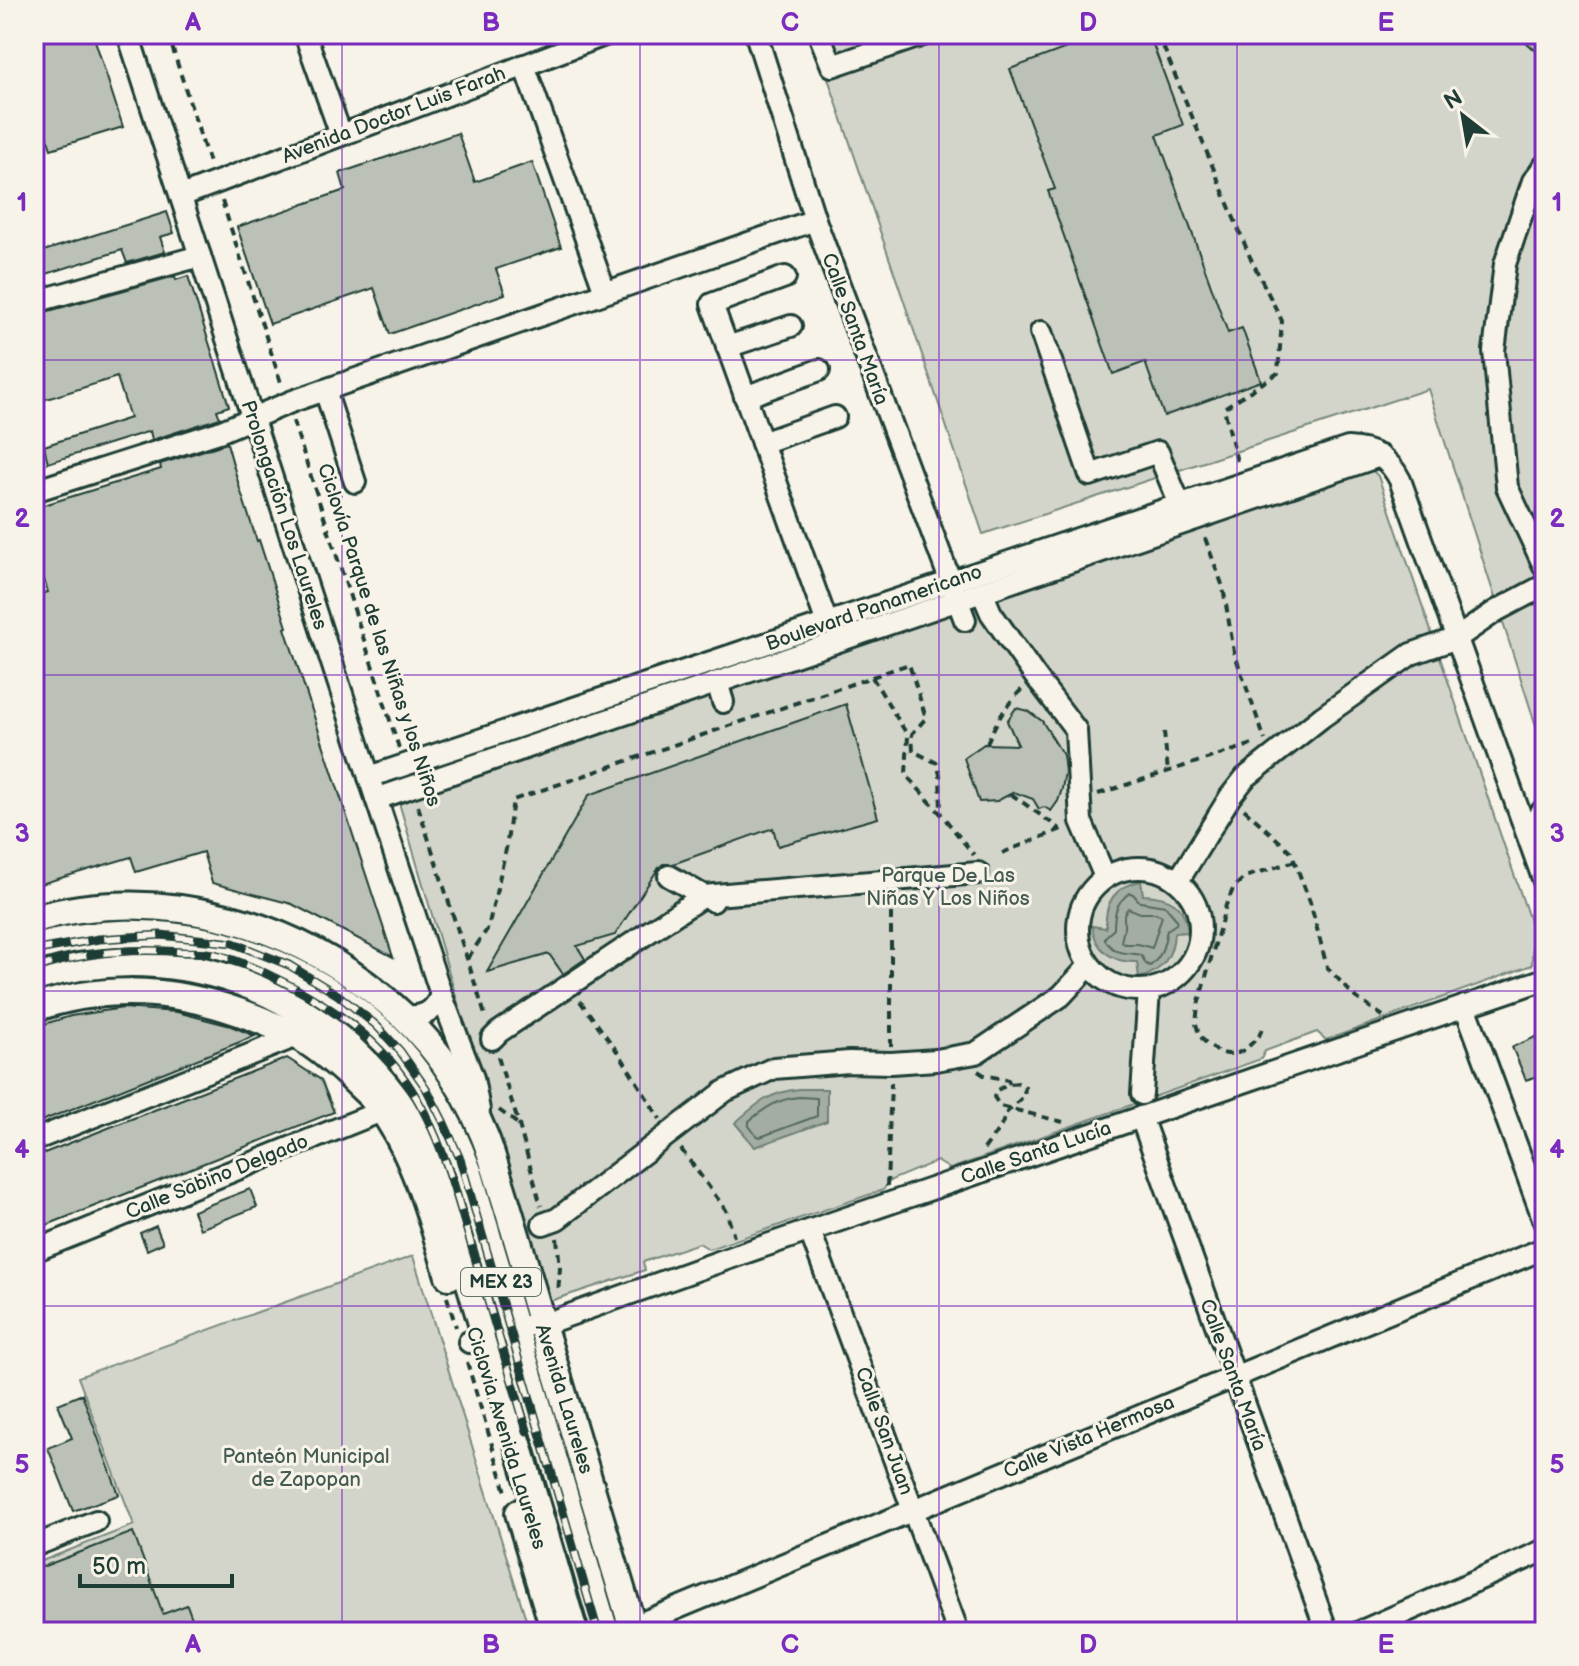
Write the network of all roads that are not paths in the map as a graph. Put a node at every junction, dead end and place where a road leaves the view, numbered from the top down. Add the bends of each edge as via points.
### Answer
1 (128, 34) edge
2 (305, 34) edge
3 (607, 34) edge
4 (756, 34) edge
5 (819, 34) edge
6 (926, 34) edge
7 (580, 39) edge
8 (524, 65) junction
9 (341, 135) junction
10 (1545, 165) edge
11 (181, 196) junction
12 (815, 220) junction
13 (200, 256) junction
14 (785, 277) dead end
15 (605, 292) junction
16 (34, 302) edge
17 (791, 326) dead end
18 (1041, 332) dead end
19 (727, 347) junction
20 (819, 370) dead end
21 (325, 390) junction
22 (745, 397) junction
23 (835, 417) dead end
24 (252, 418) junction
25 (762, 443) junction
26 (1380, 456) junction
27 (355, 482) dead end
28 (37, 490) dead end
29 (1180, 505) junction
30 (1545, 568) edge
31 (1545, 585) edge
32 (953, 591) junction
33 (982, 592) junction
34 (965, 620) dead end
35 (827, 623) junction
36 (1457, 638) junction
37 (369, 777) junction
38 (376, 799) junction
39 (1545, 808) edge
40 (1526, 831) junction
41 (978, 873) road end
42 (669, 876) dead end
43 (1105, 877) junction
44 (1178, 881) junction
45 (1545, 884) edge
46 (710, 900) junction
47 (34, 919) edge
48 (34, 948) edge
49 (1089, 966) junction
50 (34, 978) edge
51 (1545, 979) edge
52 (1149, 990) junction
53 (441, 994) junction
54 (1465, 1006) junction
55 (34, 1008) edge
56 (402, 1015) junction
57 (297, 1036) junction
58 (492, 1039) road end
59 (1142, 1094) dead end
60 (392, 1107) junction
61 (1141, 1117) junction
62 (484, 1134) junction
63 (34, 1140) edge
64 (548, 1222) road end
65 (1545, 1223) edge
66 (810, 1231) junction
67 (1545, 1248) edge
68 (34, 1251) edge
69 (525, 1328) junction
70 (473, 1343) junction
71 (1233, 1377) junction
72 (512, 1425) junction
73 (501, 1452) junction
74 (913, 1511) junction
75 (96, 1521) dead end
76 (34, 1546) edge
77 (1545, 1550) edge
78 (633, 1630) edge
79 (555, 1632) edge
80 (574, 1632) edge
81 (605, 1632) edge
82 (958, 1632) edge
83 (1327, 1632) edge
84 (1360, 1632) edge

1 - 11 street, Prolongación Los Laureles
2 - 9 street
3 - 7 street, Avenida Doctor Luis Farah
4 - 12 street, Calle Santa María
5 - 6 street via 832,66
7 - 8 street, Avenida Doctor Luis Farah
8 - 9 street, Avenida Doctor Luis Farah
8 - 15 street
9 - 11 street, Avenida Doctor Luis Farah
10 - 30 street via 1533,181 1505,264 1494,351 1507,487
11 - 13 street, Prolongación Los Laureles
12 - 15 street
12 - 32 street, Calle Santa María
13 - 16 street
13 - 24 street, Prolongación Los Laureles
14 - 19 street via 712,304
15 - 21 street
17 - 19 street
18 - 29 street via 1090,475 1158,452
19 - 22 street
20 - 22 street
21 - 24 street
21 - 27 street
22 - 25 street
23 - 25 street
24 - 28 street
24 - 37 street, Prolongación Los Laureles
25 - 35 street
26 - 29 street, Boulevard Panamericano via 1348,448
26 - 33 street, Boulevard Panamericano
26 - 36 street via 1400,480
29 - 32 street, Boulevard Panamericano
31 - 36 street
32 - 33 street, Boulevard Panamericano
32 - 34 street, Calle Santa María
32 - 35 street, Boulevard Panamericano
32 - 38 street, Boulevard Panamericano via 720,692
33 - 43 street via 991,613 1076,730 1081,821
35 - 37 street, Boulevard Panamericano
36 - 40 street
36 - 44 street via 1411,654 1268,749 1230,797
37 - 38 street, Prolongación Los Laureles
38 - 53 street, Prolongación Los Laureles
39 - 40 street
40 - 45 street
41 - 46 street
42 - 46 street
43 - 44 street via 1142,867
43 - 49 street via 1085,897 1078,915 1078,942
44 - 52 street via 1197,909 1199,940 1185,969
46 - 58 street
47 - 56 main road, Avenida Laureles via 127,905 223,917 289,939 327,959
48 - 69 main road, Avenida Laureles / MEX 23 via 127,933 193,939 278,964 340,998 403,1056 446,1118
49 - 52 street via 1118,987
49 - 64 street via 1061,996 976,1053 774,1068 725,1091
50 - 60 main road, MEX 23 via 83,966 138,964 235,980 289,1004 335,1034 376,1074
51 - 54 street, Calle Santa Lucía
52 - 59 street
53 - 56 street via 430,1012
53 - 62 street, Prolongación Los Laureles via 473,1078
54 - 61 street, Calle Santa Lucía
54 - 65 street
55 - 57 main road via 87,994 176,994 226,1007
56 - 62 main road, Avenida Laureles via 455,1080
57 - 60 main road
57 - 63 street
60 - 68 street, Calle Sabino Delgado
60 - 70 main road, MEX 23 via 413,1121 435,1166
61 - 66 street, Calle Santa Lucía
61 - 71 street, Calle Santa María
62 - 69 main road, Avenida Laureles
66 - 69 street, Calle Santa Lucía
66 - 74 street, Calle San Juan
67 - 71 street, Calle Vista Hermosa
69 - 70 street, Calle Santa Lucía
69 - 78 main road, Avenida Laureles
69 - 81 main road, Avenida Laureles / MEX 23
70 - 72 main road, MEX 23
70 - 73 main road
71 - 74 street, Calle Vista Hermosa
71 - 83 street, Calle Santa María
72 - 73 main road
72 - 80 main road, MEX 23
73 - 79 main road
74 - 78 street, Calle Vista Hermosa
74 - 82 street, Calle San Juan
75 - 76 street
77 - 84 street

